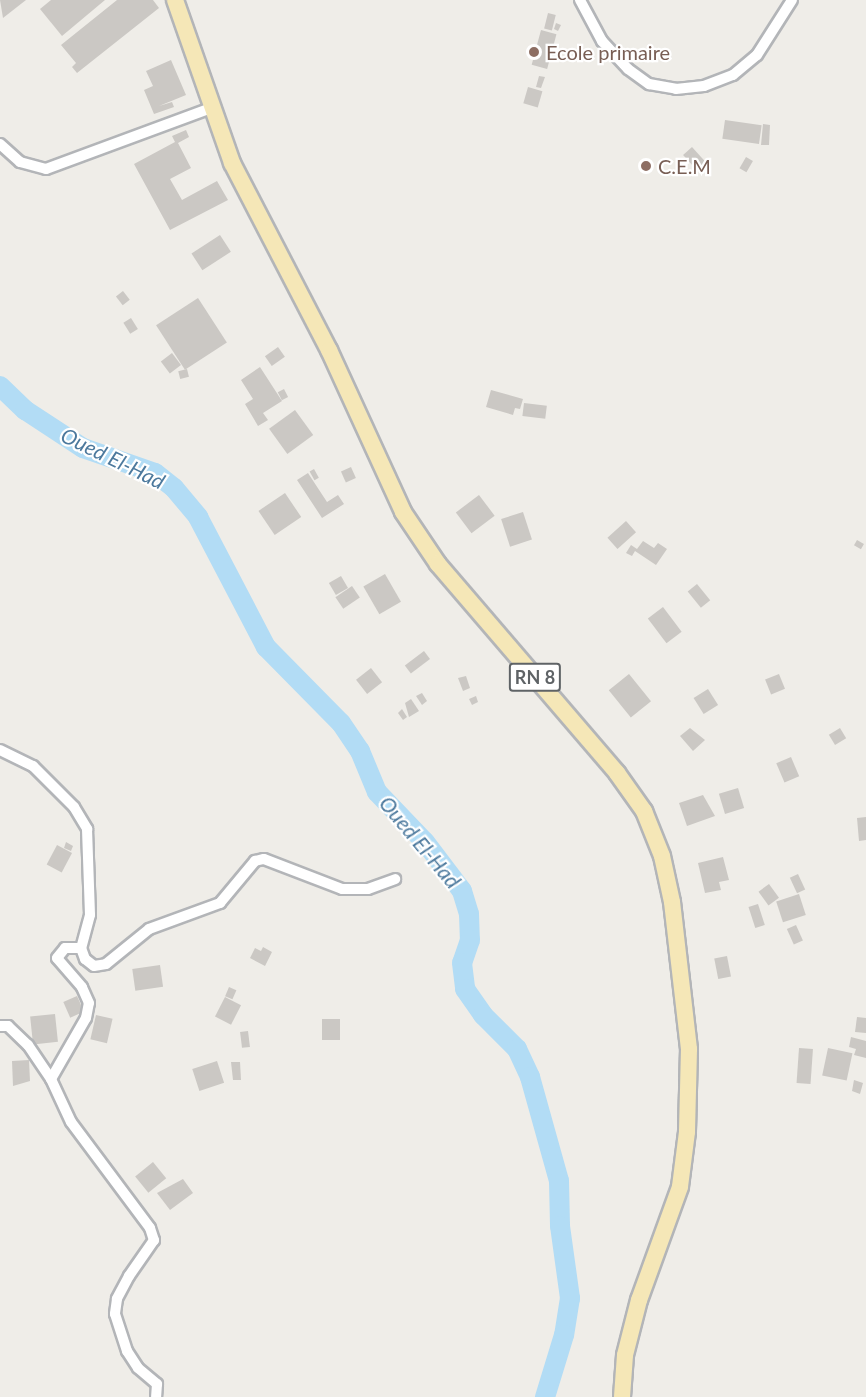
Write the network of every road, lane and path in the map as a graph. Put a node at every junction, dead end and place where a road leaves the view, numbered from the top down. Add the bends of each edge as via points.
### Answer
1 (175, 0) edge
2 (580, 0) edge
3 (792, 0) edge
4 (211, 108) junction
5 (0, 144) edge
6 (0, 750) edge
7 (395, 879) dead end
8 (81, 948) junction
9 (0, 1026) edge
10 (51, 1079) junction
11 (156, 1397) edge
12 (622, 1397) edge

1 - 4 main road, RN 8
2 - 3 street via 602,41 628,69 649,84 676,89 704,87 733,75 757,55
4 - 5 street via 46,169 20,162
4 - 12 main road, RN 8 via 232,163 355,403 403,512 438,564 617,773 644,811 662,856 672,902 689,1049 687,1132 680,1187 639,1300 628,1344
6 - 8 street via 33,766 74,807 87,829 90,915
7 - 8 street via 368,889 342,889 264,859 255,861 220,903 149,928 106,964 94,966
8 - 10 street via 65,948 57,958 82,987 89,1003 86,1018
9 - 10 street via 19,1034
10 - 11 street via 71,1122 150,1228 154,1240 117,1299 116,1314 127,1351 138,1368 157,1384

